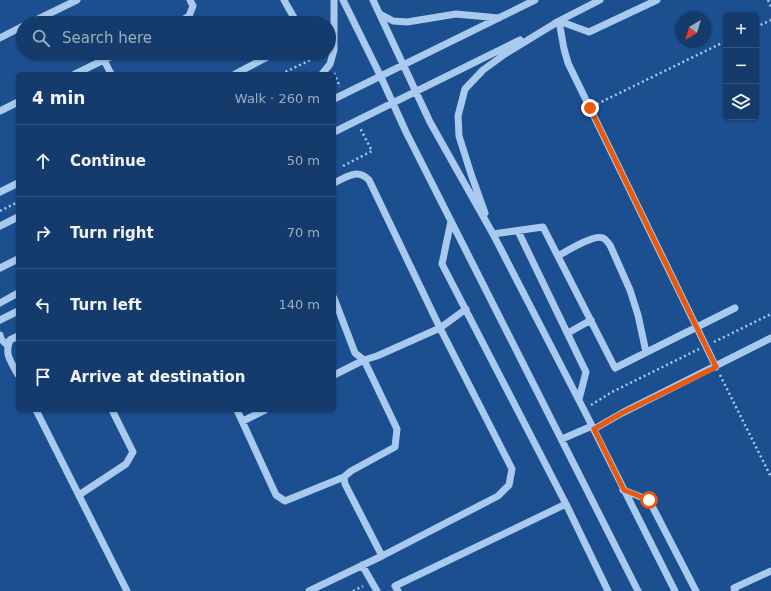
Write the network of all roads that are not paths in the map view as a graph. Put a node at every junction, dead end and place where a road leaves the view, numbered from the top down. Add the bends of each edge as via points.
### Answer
1 (77, 0) edge
2 (190, 0) edge
3 (284, 0) edge
4 (334, 0) edge
5 (343, 0) edge
6 (373, 0) edge
7 (521, 0) edge
8 (535, 0) edge
9 (600, 0) edge
10 (658, 0) edge
11 (515, 10) junction
12 (380, 14) junction
13 (44, 16) edge
14 (189, 16) edge
15 (293, 16) edge
16 (334, 16) edge
17 (500, 18) junction
18 (559, 21) junction
19 (16, 30) edge
20 (0, 38) edge
21 (104, 60) joint
22 (262, 60) edge
23 (331, 60) edge
24 (404, 65) junction
25 (79, 72) edge
26 (109, 72) edge
27 (239, 72) edge
28 (324, 72) edge
29 (381, 77) junction
30 (416, 91) junction
31 (336, 98) edge
32 (392, 102) junction
33 (16, 103) edge
34 (0, 111) edge
35 (336, 131) edge
36 (336, 182) edge
37 (16, 184) edge
38 (0, 192) edge
39 (16, 218) edge
40 (451, 220) junction
41 (0, 226) edge
42 (518, 231) junction
43 (493, 234) junction
44 (558, 256) junction
45 (16, 260) edge
46 (0, 268) edge
47 (16, 294) edge
48 (0, 302) edge
49 (336, 303) edge
50 (735, 308) dead end
51 (466, 309) junction
52 (16, 312) edge
53 (0, 320) edge
54 (591, 320) junction
55 (697, 327) junction
56 (440, 328) junction
57 (568, 333) junction
58 (0, 335) edge
59 (16, 337) edge
60 (771, 338) edge
61 (8, 346) junction
62 (646, 352) junction
63 (364, 360) junction
64 (716, 367) junction
65 (16, 371) edge
66 (336, 374) edge
67 (579, 399) junction
68 (37, 412) edge
69 (113, 412) edge
70 (238, 412) edge
71 (261, 412) edge
72 (243, 421) junction
73 (593, 428) junction
74 (562, 439) junction
75 (344, 477) junction
76 (624, 490) junction
77 (79, 494) junction
78 (566, 504) junction
79 (382, 556) junction
80 (362, 565) junction
81 (771, 571) edge
82 (128, 591) edge
83 (309, 591) edge
84 (377, 591) edge
85 (398, 591) edge
86 (608, 591) edge
87 (638, 591) edge
88 (675, 591) edge
89 (696, 591) edge
90 (735, 591) edge

1 - 13 street
2 - 14 street via 193,6
3 - 15 street
4 - 16 street
5 - 29 street
6 - 12 street
7 - 11 street
8 - 11 street
9 - 18 street
10 - 18 street via 589,32
11 - 17 street
12 - 17 street via 393,21 407,22 456,14
12 - 24 street
17 - 24 street
18 - 30 street
18 - 43 street via 505,54 465,89 458,116 459,136
18 - 55 street via 568,63
19 - 20 street
21 - 25 street
21 - 26 street
22 - 27 street
23 - 28 street
24 - 29 street
24 - 30 street
29 - 31 street
29 - 32 street
30 - 32 street
30 - 43 street via 430,122
32 - 35 street
32 - 40 street
33 - 34 street
36 - 56 street via 353,174 364,175 369,180
37 - 38 street
39 - 41 street
40 - 51 street via 442,264
40 - 74 street
42 - 43 street
42 - 44 street via 543,227
42 - 57 street
43 - 67 street
44 - 54 street
44 - 62 street via 594,238 603,238 607,241 630,290
45 - 46 street
47 - 48 street
49 - 63 street via 355,353
50 - 55 street
51 - 56 street
51 - 78 street
52 - 53 street
54 - 57 street
54 - 62 street via 615,368
55 - 62 street
55 - 64 street
56 - 63 street
56 - 79 street via 512,469 509,484 498,496
57 - 67 street via 586,372
58 - 61 street
59 - 61 street via 10,340
60 - 64 street
61 - 65 street via 7,354
63 - 66 street
63 - 75 street via 397,429 395,448
64 - 73 street
67 - 73 street
68 - 77 street
69 - 77 street via 133,452 126,464
70 - 72 street
71 - 72 street
72 - 75 street via 276,495 285,501
73 - 74 street
73 - 76 street
74 - 87 street
75 - 79 street via 345,484
76 - 88 street
76 - 89 street via 649,500
77 - 82 street
78 - 85 street via 395,586
78 - 86 street
79 - 80 street
80 - 83 street
80 - 84 street
81 - 90 street via 734,588

